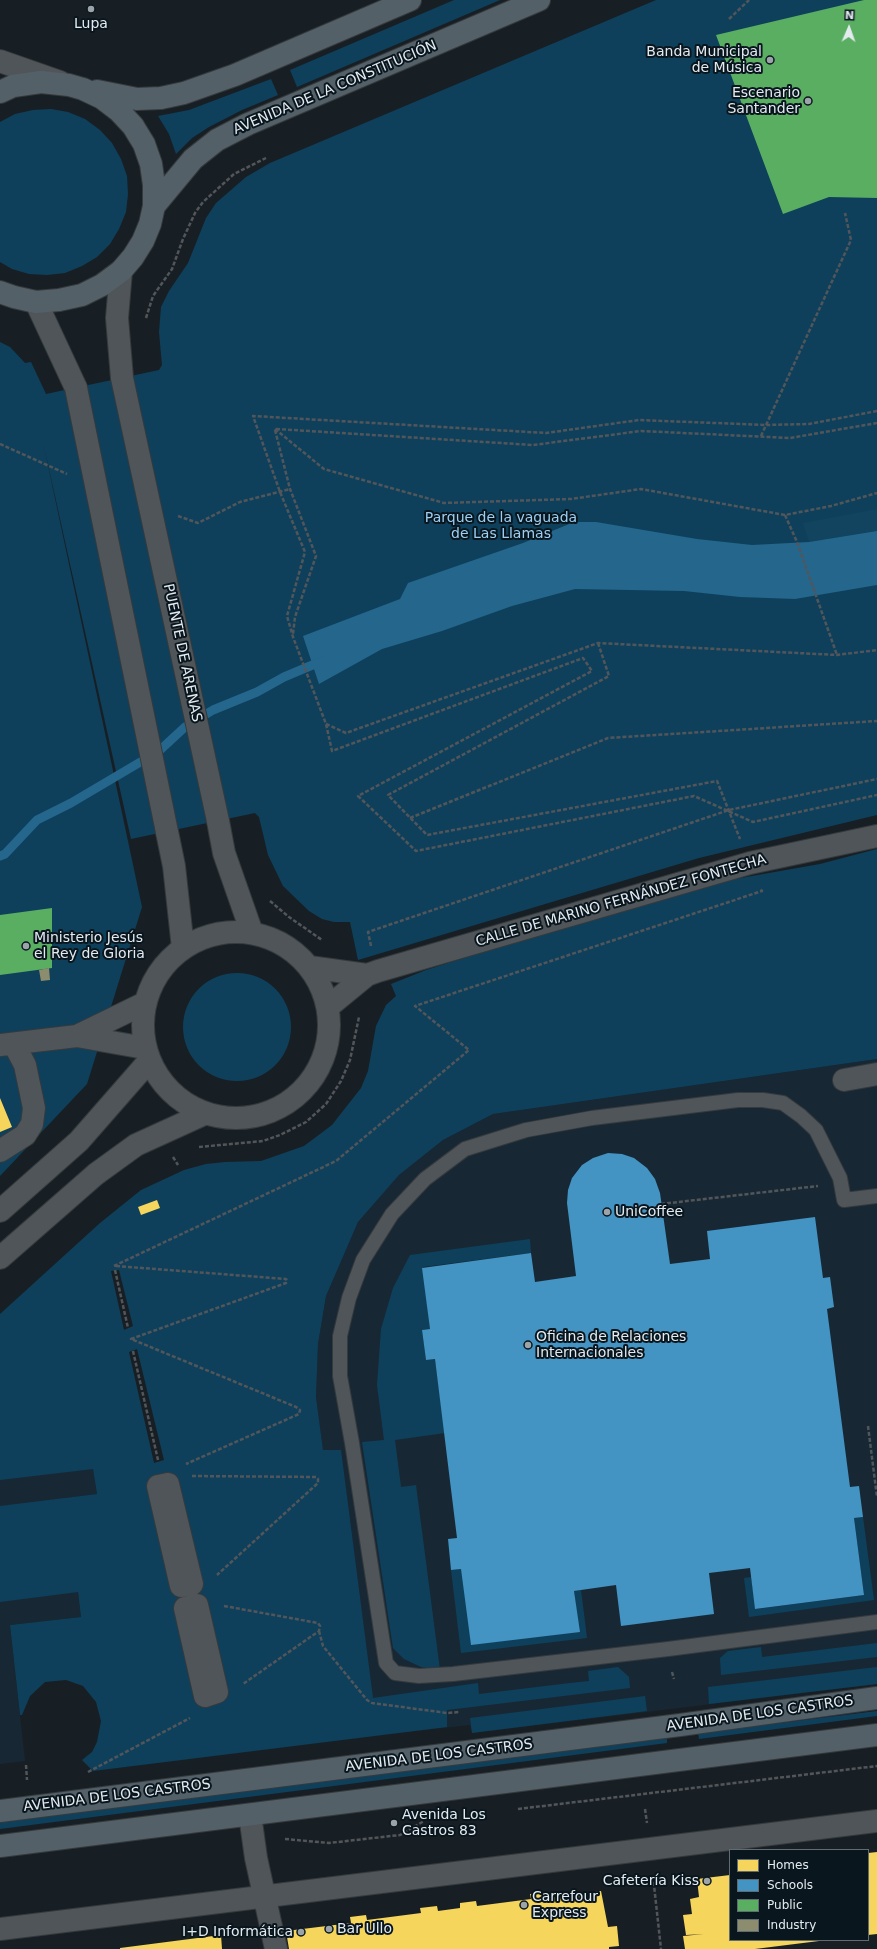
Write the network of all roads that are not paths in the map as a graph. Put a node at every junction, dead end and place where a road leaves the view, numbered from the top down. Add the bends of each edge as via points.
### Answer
1 (410, 0) edge
2 (539, 0) edge
3 (0, 61) edge
4 (76, 87) junction
5 (0, 92) edge
6 (154, 206) junction
7 (121, 271) junction
8 (0, 292) edge
9 (36, 302) junction
10 (877, 836) edge
11 (252, 933) junction
12 (183, 948) junction
13 (309, 967) junction
14 (367, 975) junction
15 (145, 1002) junction
16 (328, 1008) junction
17 (77, 1036) junction
18 (7, 1044) edge
19 (147, 1055) junction
20 (877, 1075) edge
21 (844, 1080) dead end
22 (204, 1114) junction
23 (0, 1151) edge
24 (877, 1196) edge
25 (0, 1211) edge
26 (0, 1258) edge
27 (877, 1622) edge
28 (877, 1698) edge
29 (877, 1734) edge
30 (0, 1811) edge
31 (250, 1815) junction
32 (877, 1821) edge
33 (0, 1846) edge
34 (265, 1896) junction
35 (0, 1929) edge
36 (276, 1949) edge

1 - 4 main road via 235,75 184,93 137,99
2 - 6 main road, AVENIDA DE LA CONSTITUCIÓN via 248,124 217,140 192,159
3 - 4 street
4 - 5 main road via 41,82 13,86
4 - 6 main road via 102,98 133,126 144,144 151,164
6 - 7 main road via 143,241
7 - 9 main road via 82,295
7 - 11 street, PUENTE DE ARENAS, bridge via 117,318 121,374 224,853
8 - 9 main road
9 - 12 street, bridge via 76,388 174,866
10 - 14 street, CALLE DE MARINO FERNÁNDEZ FONTECHA via 750,864
11 - 12 street via 216,934 198,939
11 - 13 street via 284,945
12 - 15 street via 159,972 150,986
13 - 14 street, CALLE DE MARINO FERNÁNDEZ FONTECHA
13 - 16 street via 318,980
14 - 16 street, CALLE DE MARINO FERNÁNDEZ FONTECHA
15 - 17 street
15 - 19 street via 142,1034
16 - 22 street via 330,1025 323,1060 303,1090 290,1102 263,1114 240,1119
17 - 18 street
17 - 19 street
18 - 23 street via 25,1065 34,1108 32,1124 25,1135
19 - 22 street via 156,1075 172,1093
19 - 25 street via 79,1141
20 - 21 street
22 - 26 street via 136,1145 96,1174
24 - 27 lane via 844,1200 840,1178 816,1130 783,1103 738,1100 592,1118 526,1130 465,1149 425,1179 392,1214 363,1260 349,1298 340,1336 340,1376 386,1663 395,1673 419,1676 453,1674
28 - 30 main road, AVENIDA DE LOS CASTROS
29 - 31 main road
31 - 33 main road
31 - 34 street
32 - 34 street
34 - 35 street
34 - 36 street

